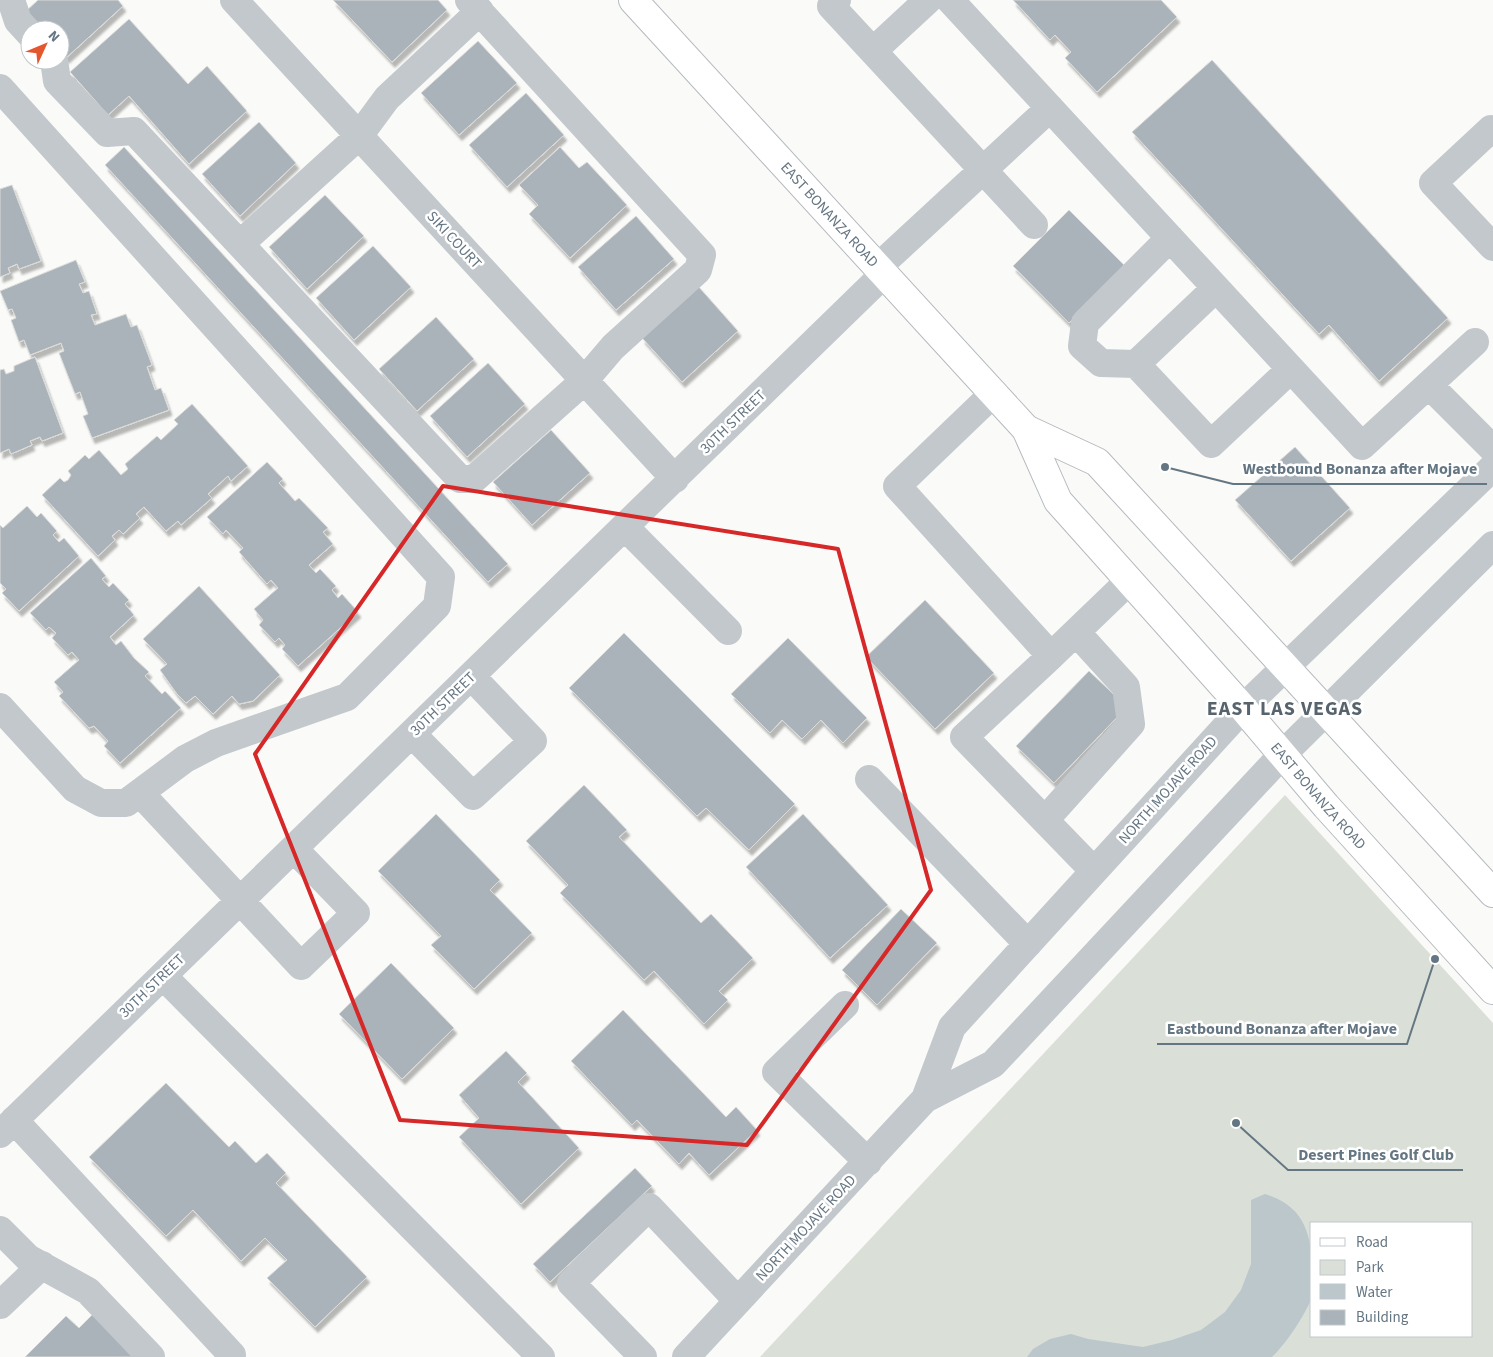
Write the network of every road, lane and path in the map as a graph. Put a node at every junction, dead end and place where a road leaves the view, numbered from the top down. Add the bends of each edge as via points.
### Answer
1 (11, 0) edge
2 (234, 0) edge
3 (633, 0) edge
4 (837, 0) edge
5 (928, 0) edge
6 (950, 0) edge
7 (474, 6) edge
8 (20, 23) edge
9 (873, 51) junction
10 (56, 70) edge
11 (0, 88) edge
12 (1050, 108) junction
13 (1493, 132) edge
14 (359, 136) junction
15 (983, 170) junction
16 (1034, 225) dead end
17 (1170, 238) junction
18 (240, 244) junction
19 (1493, 247) edge
20 (881, 271) junction
21 (1216, 288) junction
22 (1475, 342) dead end
23 (1136, 364) junction
24 (1291, 369) junction
25 (584, 381) junction
26 (1429, 385) junction
27 (994, 393) junction
28 (1026, 429) junction
29 (1493, 449) edge
30 (1493, 468) edge
31 (675, 479) junction
32 (625, 527) junction
33 (1493, 545) edge
34 (1129, 581) junction
35 (728, 631) dead end
36 (1076, 632) junction
37 (1052, 656) junction
38 (1286, 668) junction
39 (471, 676) junction
40 (0, 707) edge
41 (1243, 708) junction
42 (1325, 711) junction
43 (412, 734) junction
44 (1283, 754) junction
45 (869, 778) dead end
46 (140, 793) junction
47 (1045, 820) junction
48 (294, 849) junction
49 (1094, 872) junction
50 (1493, 893) edge
51 (240, 900) junction
52 (1028, 944) junction
53 (163, 976) junction
54 (1493, 990) edge
55 (845, 1005) dead end
56 (926, 1099) junction
57 (7, 1127) edge
58 (868, 1162) junction
59 (0, 1230) edge
60 (42, 1265) junction
61 (738, 1301) junction
62 (0, 1305) edge
63 (232, 1355) dead end
64 (151, 1357) edge
65 (541, 1357) edge
66 (643, 1357) edge
67 (686, 1357) edge

1 - 8 street
2 - 14 street, SIKI COURT
3 - 20 main road, EAST BONANZA ROAD
4 - 9 street via 831,6
5 - 9 street
6 - 12 street
7 - 14 street via 387,98
7 - 25 street via 702,254 698,270 613,347
9 - 15 street
10 - 18 street via 57,80 107,133 134,131
11 - 46 street via 441,577 437,606 347,697 216,743 184,759
12 - 15 street, 30TH STREET
12 - 17 street
13 - 19 street via 1491,129 1433,183
14 - 18 street
14 - 25 street, SIKI COURT
15 - 16 street
15 - 20 street, 30TH STREET
17 - 21 street
17 - 23 street via 1085,323 1082,346 1101,363
18 - 25 street via 460,479 474,479
20 - 27 main road, EAST BONANZA ROAD
20 - 31 street, 30TH STREET
21 - 23 street
21 - 24 street
22 - 26 street
23 - 24 street via 1211,444
24 - 26 street via 1362,446
25 - 31 street, SIKI COURT
26 - 29 street
27 - 28 main road, EAST BONANZA ROAD
27 - 37 street via 897,486
28 - 34 main road, EAST BONANZA ROAD via 1058,501
28 - 38 main road, EAST BONANZA ROAD via 1097,462
30 - 38 street, NORTH MOJAVE ROAD
31 - 32 street, 30TH STREET
32 - 35 street
32 - 39 street, 30TH STREET
33 - 42 street, NORTH MOJAVE ROAD
34 - 36 street
34 - 41 main road, EAST BONANZA ROAD
36 - 37 street
36 - 47 street via 1126,687 1131,724
37 - 47 street via 964,737
38 - 41 street, NORTH MOJAVE ROAD
38 - 42 main road, EAST BONANZA ROAD
39 - 43 street, 30TH STREET
39 - 43 street via 533,741 473,796
40 - 46 street via 76,790 102,803 126,803
41 - 44 main road, EAST BONANZA ROAD
41 - 49 street, NORTH MOJAVE ROAD
42 - 44 street, NORTH MOJAVE ROAD
42 - 50 main road, EAST BONANZA ROAD
43 - 48 street, 30TH STREET
44 - 54 main road, EAST BONANZA ROAD
44 - 56 street, NORTH MOJAVE ROAD via 993,1064
45 - 52 street
46 - 51 street
47 - 49 street
48 - 51 street, 30TH STREET
48 - 51 street via 356,913 301,966
49 - 52 street, NORTH MOJAVE ROAD
51 - 53 street, 30TH STREET
52 - 56 street, NORTH MOJAVE ROAD via 952,1027
53 - 57 street, 30TH STREET
53 - 65 street
55 - 58 street via 776,1072
56 - 58 street, NORTH MOJAVE ROAD
57 - 63 street
58 - 61 street, NORTH MOJAVE ROAD
59 - 60 street via 28,1258
60 - 62 street
60 - 64 street via 88,1291
61 - 66 street via 648,1207 571,1283
61 - 67 street, NORTH MOJAVE ROAD

